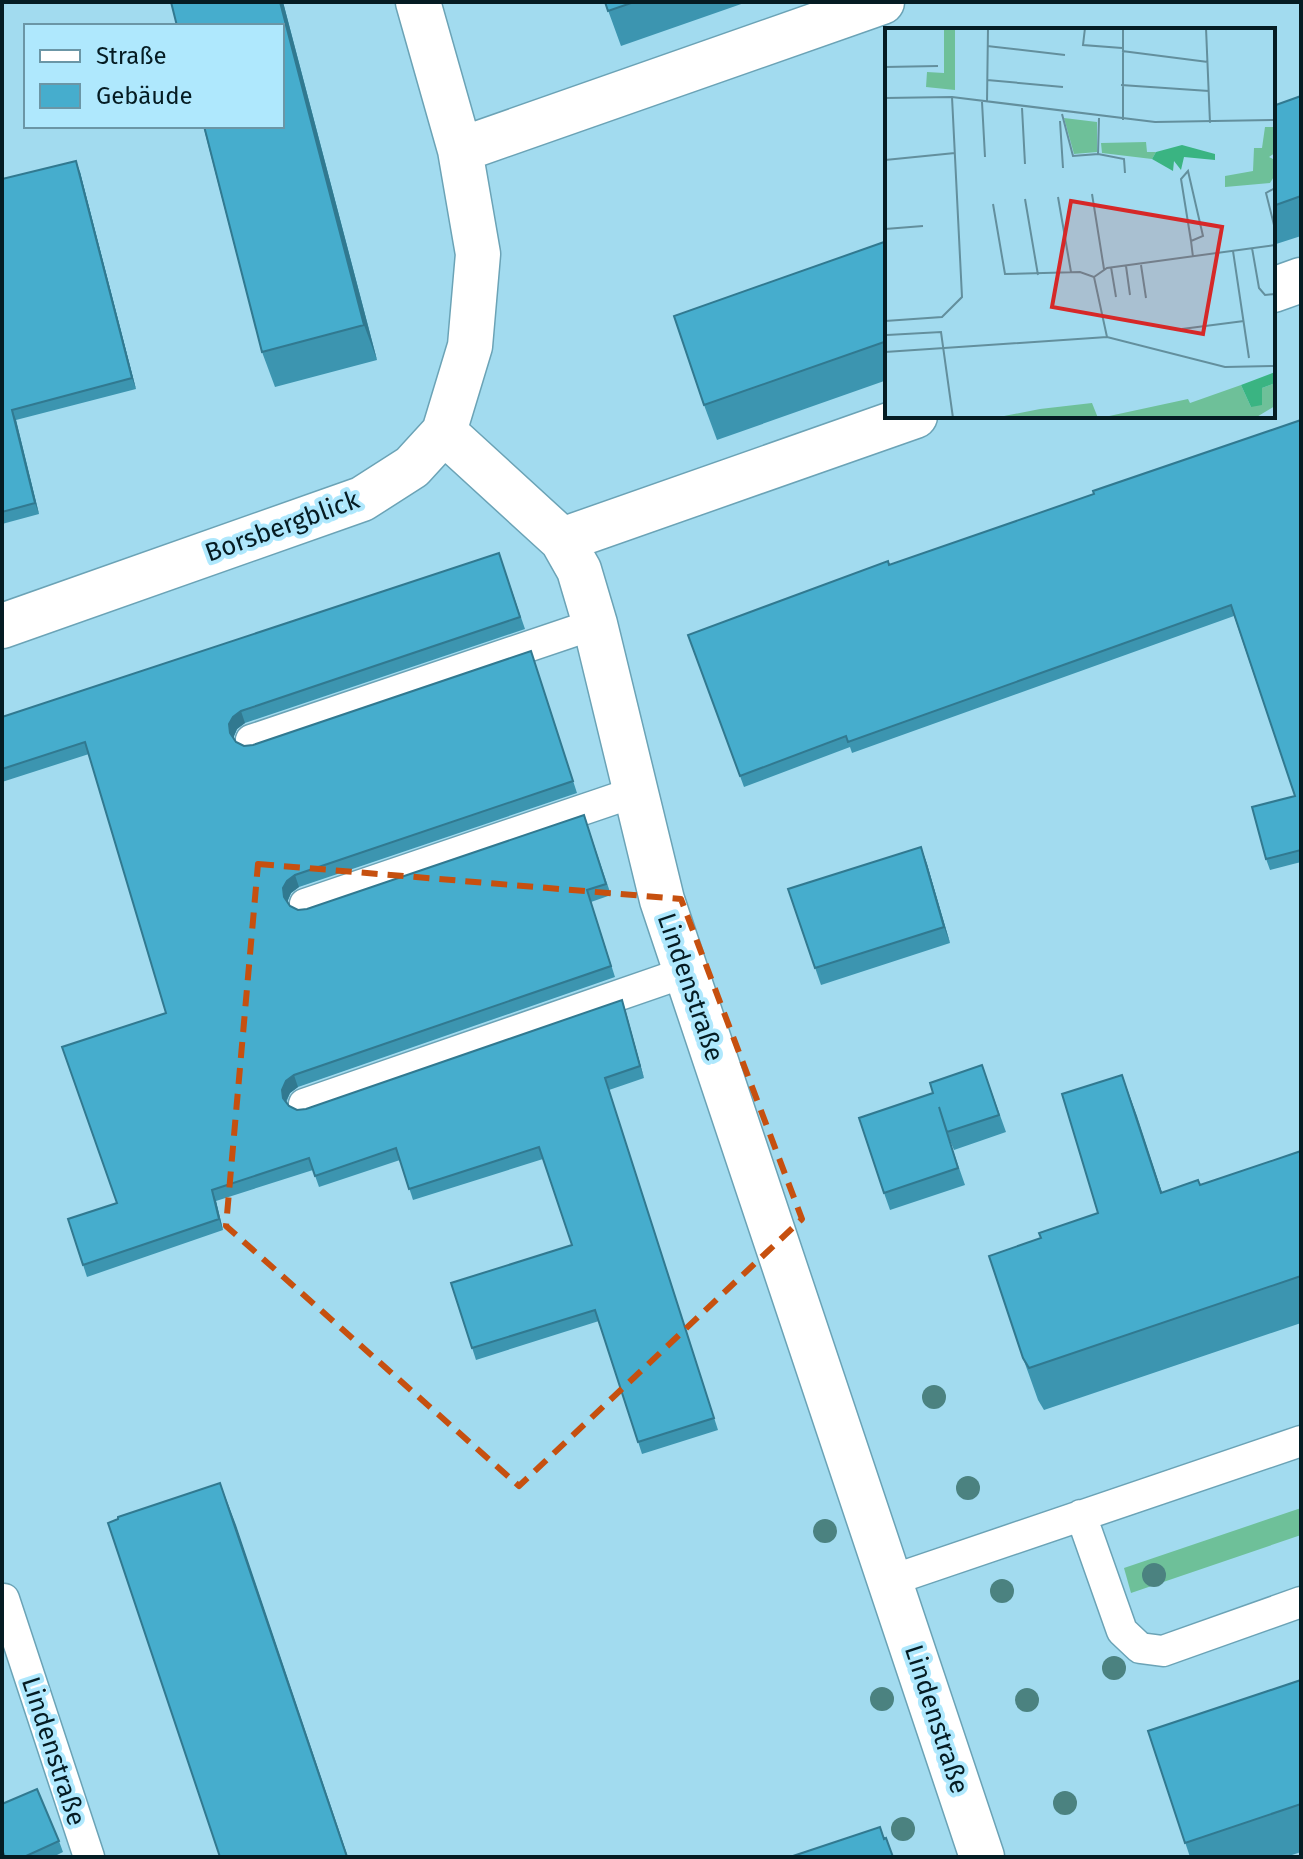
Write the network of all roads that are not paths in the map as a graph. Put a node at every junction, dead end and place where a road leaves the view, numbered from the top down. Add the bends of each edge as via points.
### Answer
1 (418, 2) edge
2 (882, 2) edge
3 (460, 150) junction
4 (1301, 280) edge
5 (1275, 289) edge
6 (909, 418) edge
7 (444, 432) junction
8 (562, 540) junction
9 (595, 624) junction
10 (2, 626) edge
11 (251, 740) dead end
12 (635, 792) junction
13 (305, 904) dead end
14 (686, 972) junction
15 (304, 1104) dead end
16 (1301, 1441) edge
17 (1081, 1515) junction
18 (892, 1580) junction
19 (4, 1599) edge
20 (1301, 1602) edge
21 (89, 1857) edge
22 (982, 1857) edge

1 - 3 street, Borsbergblick
2 - 3 street
3 - 7 street, Borsbergblick via 478,254 470,346
4 - 5 street
6 - 8 street
7 - 8 street, Lindenstraße
7 - 10 street, Borsbergblick via 412,467 362,499
8 - 9 street, Lindenstraße via 579,570
9 - 11 lane
9 - 12 street, Lindenstraße
12 - 13 lane
12 - 14 street, Lindenstraße
14 - 15 lane
14 - 18 street, Lindenstraße
16 - 17 lane
17 - 18 lane
17 - 20 lane via 1122,1631 1140,1648 1163,1651
18 - 22 street, Lindenstraße
19 - 21 lane, Lindenstraße

